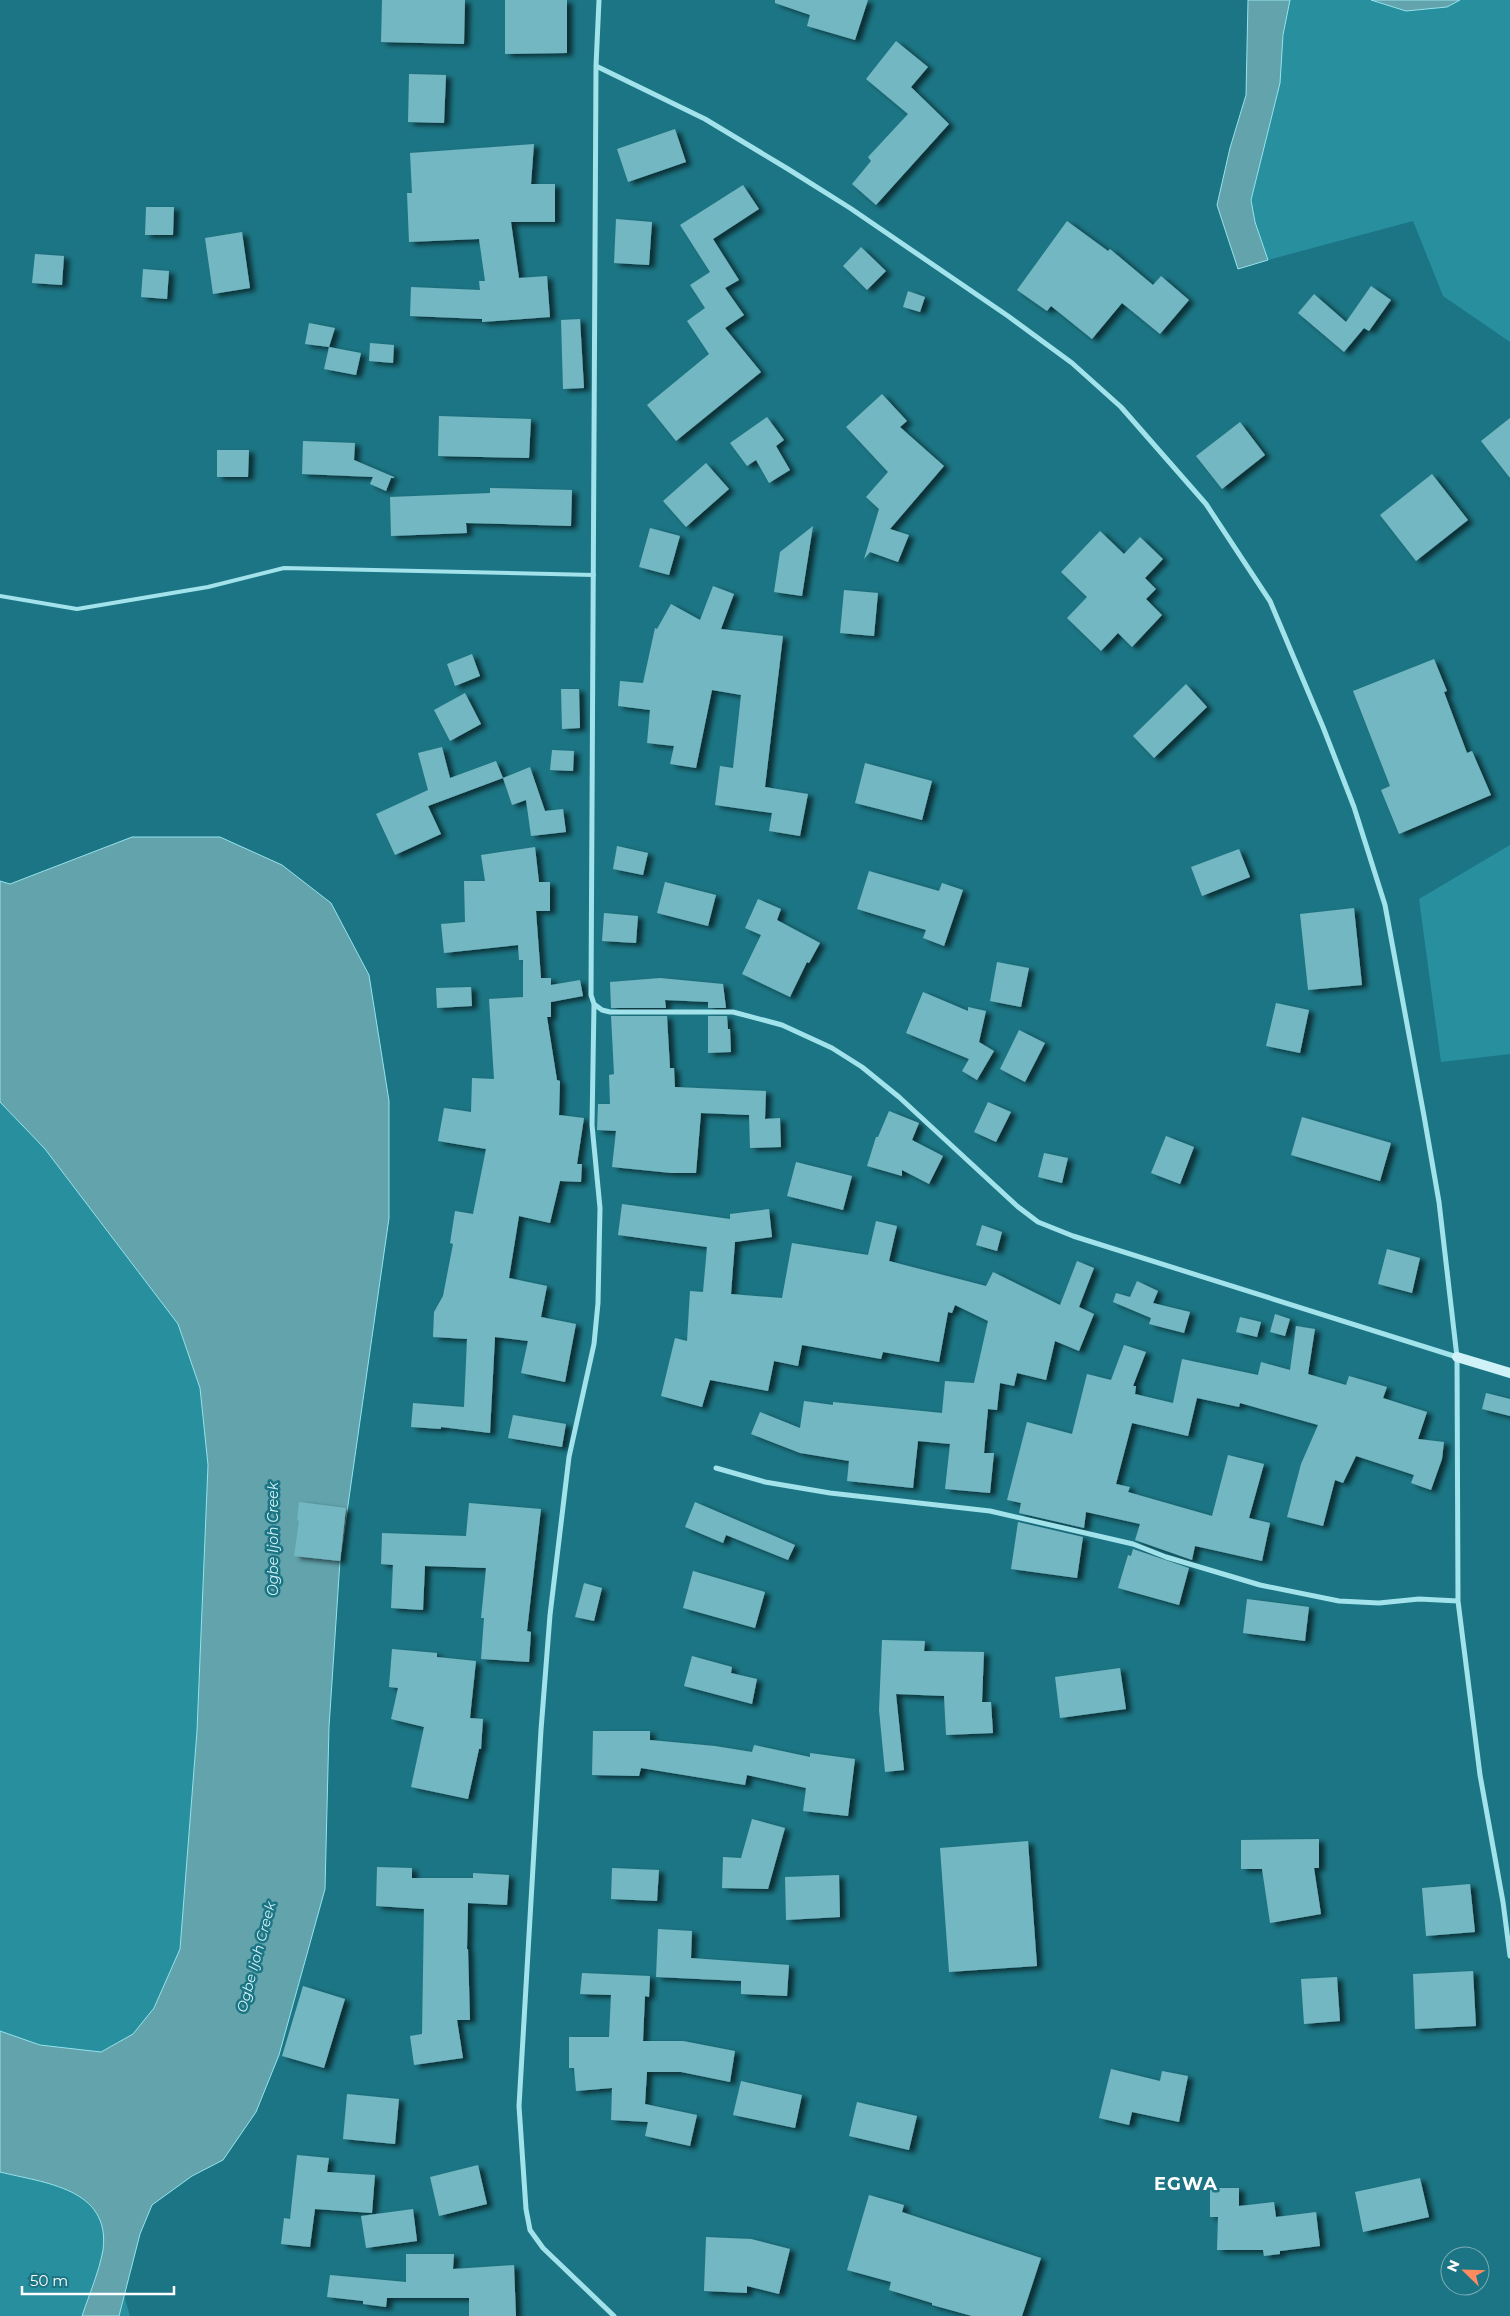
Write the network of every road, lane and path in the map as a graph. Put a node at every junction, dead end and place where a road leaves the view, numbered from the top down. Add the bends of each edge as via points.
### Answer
1 (599, 0) edge
2 (596, 66) junction
3 (594, 575) junction
4 (0, 596) edge
5 (594, 1004) junction
6 (1457, 1357) junction
7 (1510, 1373) edge
8 (716, 1468) dead end
9 (1458, 1601) junction
10 (1510, 1956) edge
11 (614, 2316) edge

1 - 2 street
2 - 3 street
2 - 6 street via 705,119 788,168 1072,363 1156,444 1206,504 1240,554 1270,601 1323,727 1354,807 1385,905 1439,1202
3 - 4 lane via 284,568 208,588 77,609
3 - 5 street via 591,995
5 - 6 street via 610,1012 733,1012 782,1025 832,1048 862,1067 1038,1222
5 - 11 street via 592,1125 600,1208 598,1303 594,1344 569,1457 550,1616 519,2106 530,2230 543,2248
6 - 7 street
6 - 9 street
8 - 9 street via 765,1482 830,1493 990,1511 1133,1544 1260,1585 1338,1601
9 - 10 street via 1480,1775

